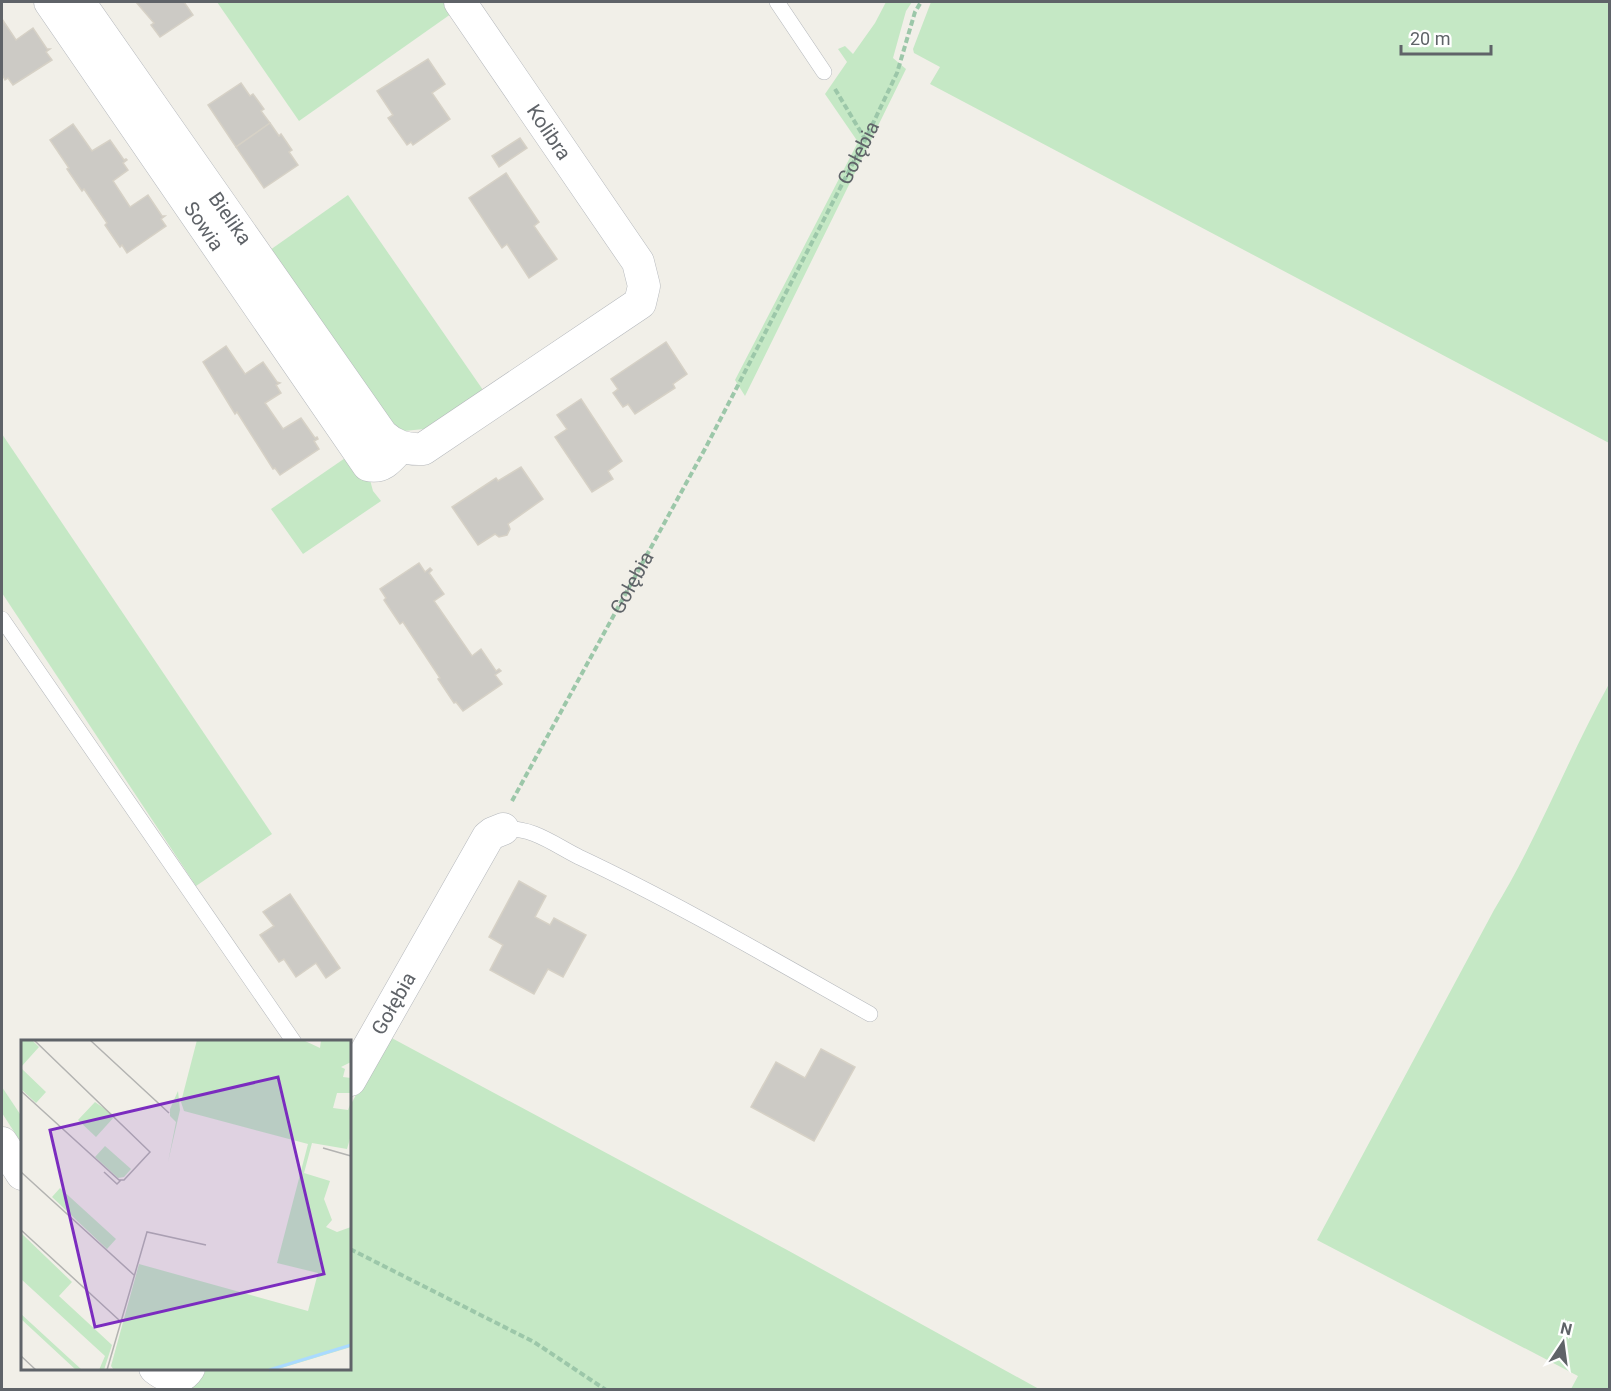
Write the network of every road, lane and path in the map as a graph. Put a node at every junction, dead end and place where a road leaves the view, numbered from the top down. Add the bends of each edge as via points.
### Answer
1 (50, 2) edge
2 (79, 2) edge
3 (460, 2) edge
4 (777, 2) edge
5 (921, 2) edge
6 (824, 72) joint
7 (865, 140) junction
8 (380, 444) junction
9 (2, 620) edge
10 (503, 829) junction
11 (870, 1014) dead end
12 (293, 1040) edge
13 (351, 1078) edge
14 (2, 1143) edge
15 (21, 1172) edge
16 (351, 1249) edge
17 (606, 1389) edge

1 - 8 street, Sowia
2 - 8 street, Bielika
3 - 8 street, Kolibra via 638,262 644,286 640,303 423,449
4 - 6 lane
5 - 7 path, Gołębia via 897,73
6 - 7 path
7 - 10 path, Gołębia via 706,447 510,805
9 - 12 lane
10 - 11 lane via 530,832 605,869 725,931
10 - 13 street, Gołębia via 488,837
14 - 15 street
16 - 17 path via 534,1342

